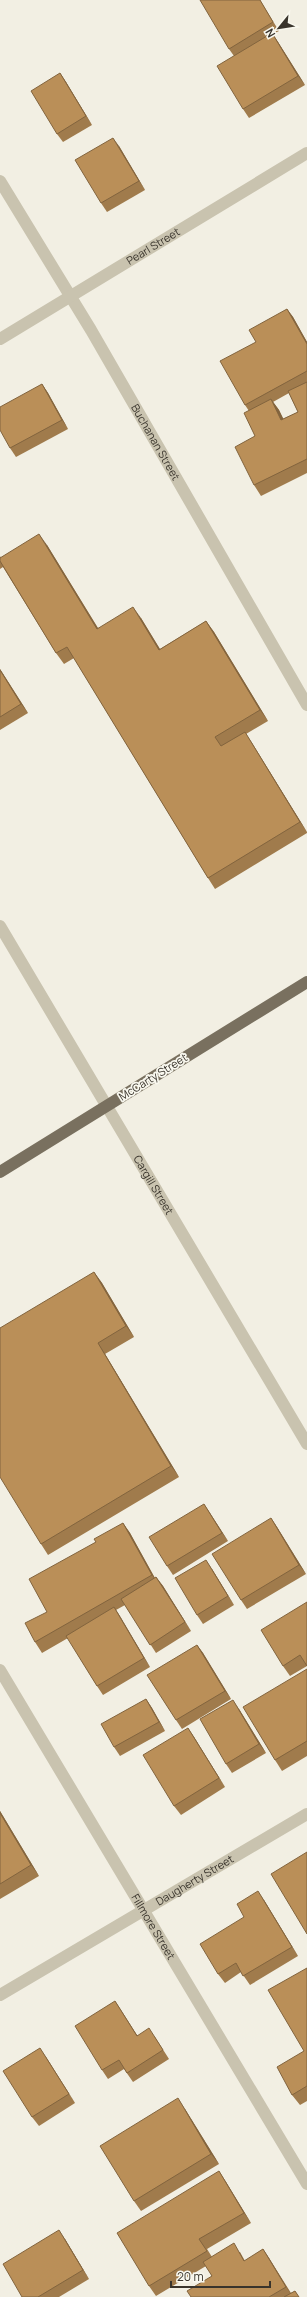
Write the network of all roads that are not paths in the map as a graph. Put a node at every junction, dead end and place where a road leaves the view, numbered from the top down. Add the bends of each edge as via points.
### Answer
1 (307, 153) edge
2 (0, 181) edge
3 (71, 297) junction
4 (0, 339) edge
5 (307, 705) edge
6 (0, 926) edge
7 (307, 982) edge
8 (107, 1105) junction
9 (0, 1172) edge
10 (307, 1444) edge
11 (0, 1670) edge
12 (307, 1814) edge
13 (144, 1909) junction
14 (0, 1995) edge
15 (307, 2184) edge

1 - 3 street, Pearl Street
2 - 3 street, Buchanan Street
3 - 4 street, Pearl Street
3 - 5 street, Buchanan Street
6 - 8 street, Cargill Street
7 - 8 main road, McCarty Street
8 - 9 main road, McCarty Street
8 - 10 street, Cargill Street
11 - 13 street, Fillmore Street
12 - 13 street, Daugherty Street
13 - 14 street, Daugherty Street
13 - 15 street, Fillmore Street

